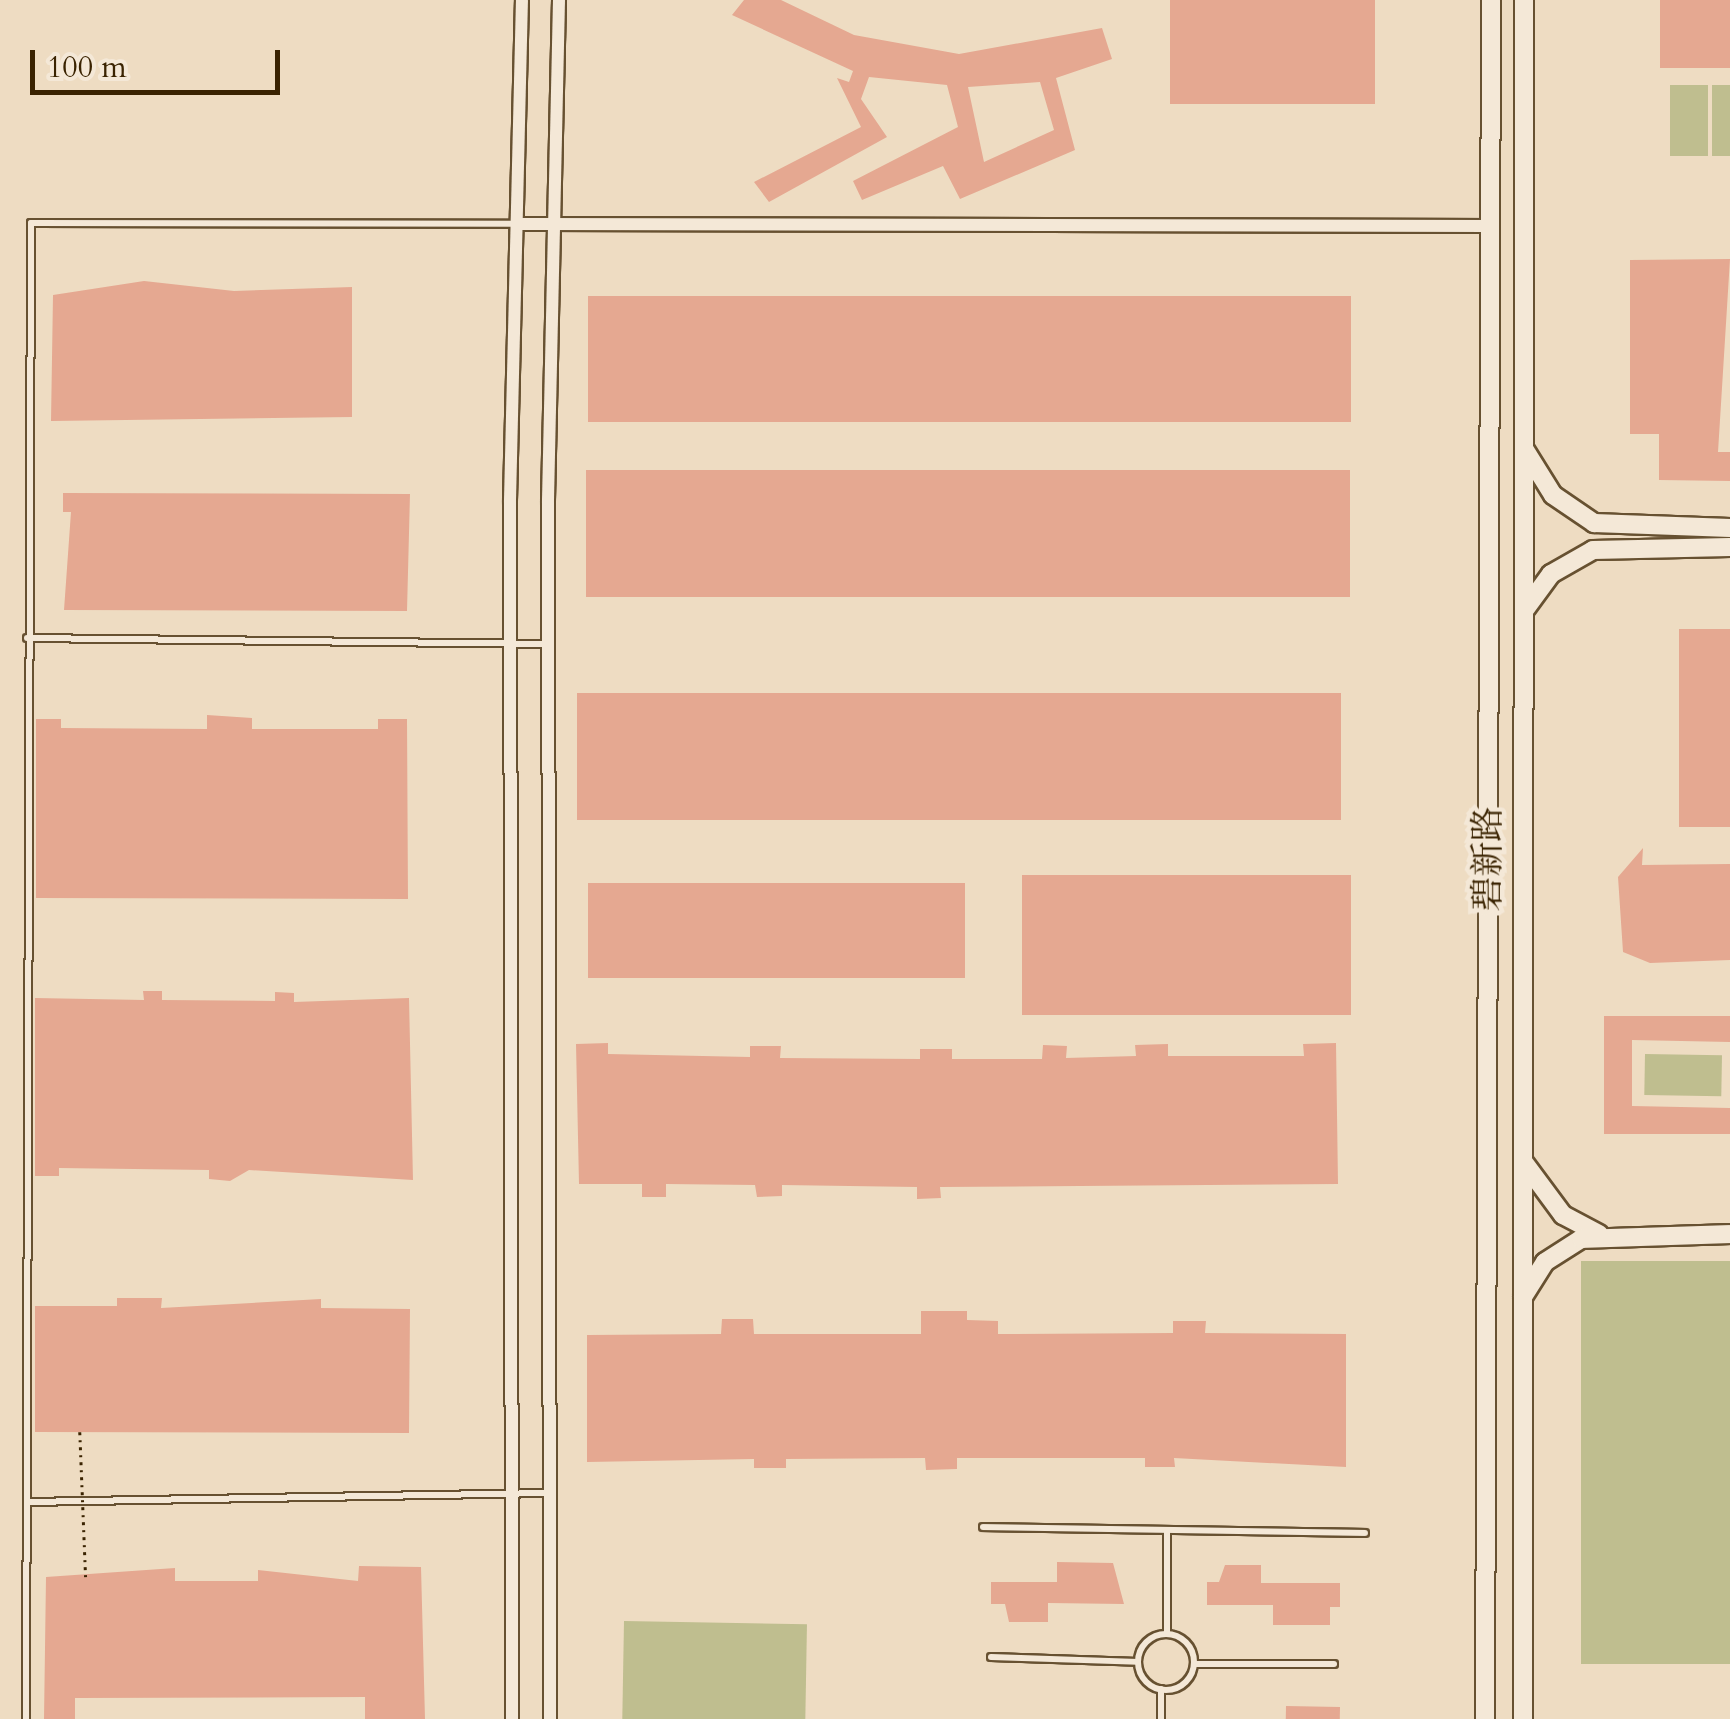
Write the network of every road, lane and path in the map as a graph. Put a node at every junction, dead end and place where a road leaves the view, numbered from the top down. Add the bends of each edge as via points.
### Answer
1 (522, 0) edge
2 (559, 0) edge
3 (1523, 2) edge
4 (1493, 4) edge
5 (554, 223) junction
6 (517, 224) junction
7 (1490, 226) junction
8 (1522, 444) junction
9 (1730, 528) edge
10 (1730, 547) edge
11 (1522, 616) junction
12 (27, 638) junction
13 (510, 638) junction
14 (548, 644) junction
15 (1520, 1153) junction
16 (1600, 1234) junction
17 (1730, 1234) edge
18 (1520, 1304) junction
19 (80, 1432) dead end
20 (548, 1493) junction
21 (511, 1500) junction
22 (27, 1502) junction
23 (984, 1527) dead end
24 (1166, 1530) junction
25 (1365, 1533) dead end
26 (86, 1579) dead end
27 (1167, 1634) junction
28 (992, 1657) dead end
29 (1138, 1662) junction
30 (1194, 1664) junction
31 (1334, 1664) dead end
32 (1161, 1689) junction
33 (26, 1719) edge
34 (512, 1719) edge
35 (550, 1719) edge
36 (1161, 1719) edge
37 (1484, 1719) edge
38 (1524, 1719) edge

1 - 6 street
2 - 5 street
3 - 8 main road, 碧新路
4 - 7 main road, 碧新路
5 - 6 street
5 - 7 street
5 - 14 street
6 - 12 lane via 30,223
6 - 13 street
7 - 37 main road, 碧新路
8 - 9 main road via 1553,496 1594,523
8 - 11 main road, 碧新路
10 - 11 main road via 1593,550 1550,574
11 - 15 main road, 碧新路
12 - 13 lane
12 - 22 lane
13 - 14 lane
13 - 21 street
14 - 20 street
15 - 16 main road via 1544,1198
15 - 18 main road, 碧新路
16 - 17 main road
16 - 18 main road via 1545,1262
18 - 38 main road, 碧新路
19 - 26 path, bridge
20 - 21 lane
20 - 35 street
21 - 22 lane
21 - 34 street
22 - 33 lane
23 - 24 lane
24 - 25 lane
24 - 27 lane
27 - 29 lane via 1150,1639
27 - 30 lane via 1184,1640
28 - 29 lane
29 - 32 lane
30 - 31 lane
30 - 32 lane via 1179,1686
32 - 36 lane

